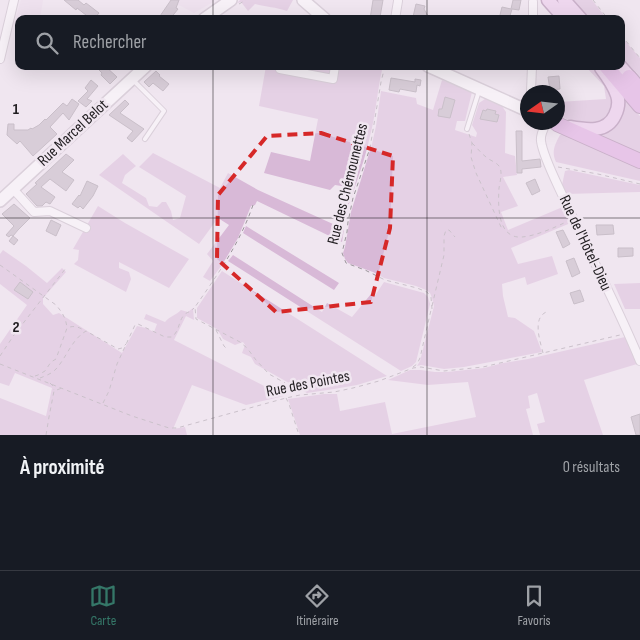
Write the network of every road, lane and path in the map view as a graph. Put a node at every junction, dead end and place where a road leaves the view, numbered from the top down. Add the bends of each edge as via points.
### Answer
1 (14, 0) edge
2 (231, 0) edge
3 (303, 0) edge
4 (309, 0) edge
5 (548, 0) edge
6 (564, 0) edge
7 (593, 0) edge
8 (398, 1) edge
9 (533, 2) dead end
10 (210, 15) edge
11 (320, 15) edge
12 (322, 15) edge
13 (396, 15) edge
14 (532, 15) edge
15 (561, 15) edge
16 (577, 15) edge
17 (605, 15) edge
18 (625, 40) edge
19 (640, 58) edge
20 (0, 59) edge
21 (141, 70) edge
22 (285, 70) edge
23 (334, 70) edge
24 (384, 70) edge
25 (437, 70) edge
26 (532, 70) edge
27 (603, 70) edge
28 (609, 70) edge
29 (625, 72) edge
30 (132, 78) junction
31 (531, 85) edge
32 (640, 89) edge
33 (480, 90) junction
34 (640, 106) edge
35 (520, 108) edge
36 (565, 126) edge
37 (467, 129) joint
38 (565, 129) edge
39 (546, 130) edge
40 (145, 139) dead end
41 (472, 144) junction
42 (640, 162) edge
43 (550, 168) junction
44 (640, 184) edge
45 (13, 189) junction
46 (0, 201) edge
47 (253, 205) dead end
48 (574, 219) junction
49 (86, 228) dead end
50 (502, 229) dead end
51 (455, 237) dead end
52 (0, 265) edge
53 (66, 268) dead end
54 (43, 296) junction
55 (195, 307) junction
56 (432, 309) junction
57 (549, 310) dead end
58 (67, 328) junction
59 (216, 330) junction
60 (86, 331) junction
61 (628, 333) junction
62 (126, 344) junction
63 (228, 350) dead end
64 (543, 354) junction
65 (0, 356) edge
66 (640, 361) edge
67 (0, 364) edge
68 (413, 368) junction
69 (33, 376) junction
70 (39, 379) junction
71 (48, 382) junction
72 (285, 383) dead end
73 (63, 388) junction
74 (54, 391) junction
75 (286, 398) junction
76 (102, 404) junction
77 (46, 435) edge
78 (299, 435) edge

1 - 20 street
2 - 10 main road
3 - 11 main road
4 - 12 main road
5 - 15 main road
6 - 16 main road
7 - 17 path
8 - 13 street
9 - 14 street
18 - 19 path
21 - 30 main road, Rue Marcel Belot
22 - 23 street via 333,79
24 - 56 path, Rue des Chémounettes via 370,148 353,198 342,253 346,263 385,280 427,292
25 - 33 main road
26 - 31 street
27 - 36 main road via 617,96 617,111 613,119 597,129
28 - 34 highway
29 - 32 highway
30 - 40 lane via 164,111
30 - 45 main road, Rue Marcel Belot
33 - 35 main road
33 - 37 lane
37 - 41 path
38 - 42 highway
39 - 43 street, Rue de l'Hôtel-Dieu via 541,142
41 - 48 path via 501,171 499,216 510,234 522,237
41 - 50 path via 471,158 476,173
43 - 44 path via 562,167
43 - 48 street, Rue de l'Hôtel-Dieu
45 - 46 main road, Rue Marcel Belot
45 - 49 street via 34,212 50,212
47 - 55 path via 237,243
48 - 61 street, Rue de l'Hôtel-Dieu
51 - 56 path via 446,230
52 - 54 path
53 - 54 path
54 - 58 path via 62,313
54 - 65 path
55 - 59 path via 196,319
55 - 62 path via 184,315 178,332 172,337 138,324
56 - 68 path via 420,358
57 - 64 path via 538,324
58 - 60 path via 77,326
58 - 69 path via 56,359 45,371
59 - 63 path
59 - 72 path via 240,342 269,374
60 - 62 path via 118,349
60 - 70 path via 54,371
61 - 64 path, Rue des Pointes
61 - 66 street, Rue de l'Hôtel-Dieu
62 - 76 path
64 - 68 path, Rue des Pointes via 467,369
67 - 69 path, Rue des Pointes
68 - 75 path, Rue des Pointes via 354,388
69 - 70 path, Rue des Pointes
70 - 71 path, Rue des Pointes
71 - 73 path, Rue des Pointes
71 - 74 path
73 - 74 path
73 - 76 path, Rue des Pointes
74 - 77 path
75 - 76 path, Rue des Pointes via 177,428
75 - 78 path

